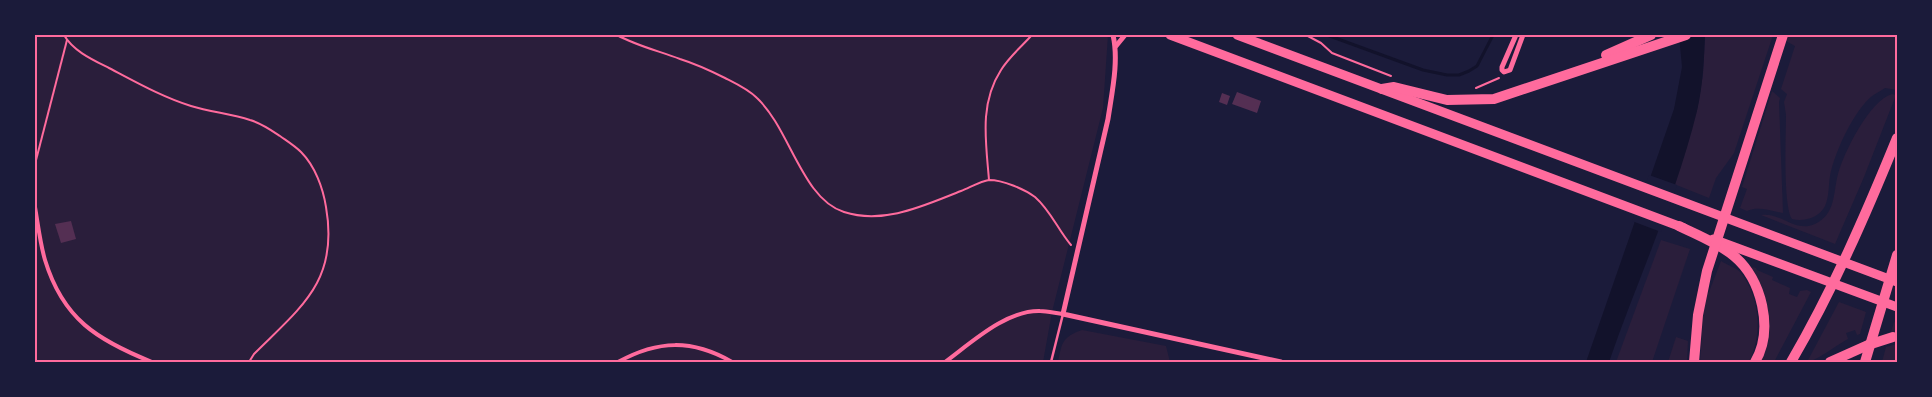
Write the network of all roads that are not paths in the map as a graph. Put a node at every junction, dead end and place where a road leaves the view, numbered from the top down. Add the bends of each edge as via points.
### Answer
1 (1114, 35) edge
2 (1125, 35) edge
3 (1170, 35) edge
4 (1237, 35) edge
5 (1516, 35) edge
6 (1523, 35) edge
7 (1651, 35) edge
8 (1686, 35) edge
9 (1783, 35) edge
10 (1116, 46) junction
11 (1575, 70) junction
12 (1382, 89) junction
13 (1897, 138) edge
14 (35, 207) edge
15 (1679, 226) junction
16 (1897, 255) edge
17 (1897, 282) edge
18 (1897, 307) edge
19 (1063, 314) junction
20 (1893, 337) dead end
21 (152, 362) edge
22 (618, 362) edge
23 (732, 362) edge
24 (945, 362) edge
25 (1051, 362) edge
26 (1281, 362) edge
27 (1694, 362) edge
28 (1755, 362) edge
29 (1792, 362) edge
30 (1830, 362) edge
31 (1866, 362) edge

1 - 10 street
2 - 10 street
3 - 15 main road
4 - 12 main road
5 - 6 street via 1502,67 1504,72 1510,70
7 - 11 highway
8 - 11 highway
9 - 27 highway via 1707,271 1698,315
10 - 19 street via 1109,112
11 - 12 highway via 1513,94 1478,100 1442,100 1397,88
12 - 17 main road
13 - 29 highway via 1851,245
14 - 21 street via 45,259 57,290 73,315 92,332 124,351
15 - 18 main road
15 - 28 highway via 1734,256 1758,289 1764,307 1764,326
16 - 31 highway
19 - 24 street via 1040,311 1019,314 989,329
19 - 25 lane
19 - 26 street
20 - 30 highway
22 - 23 street via 650,348 683,344 721,355

